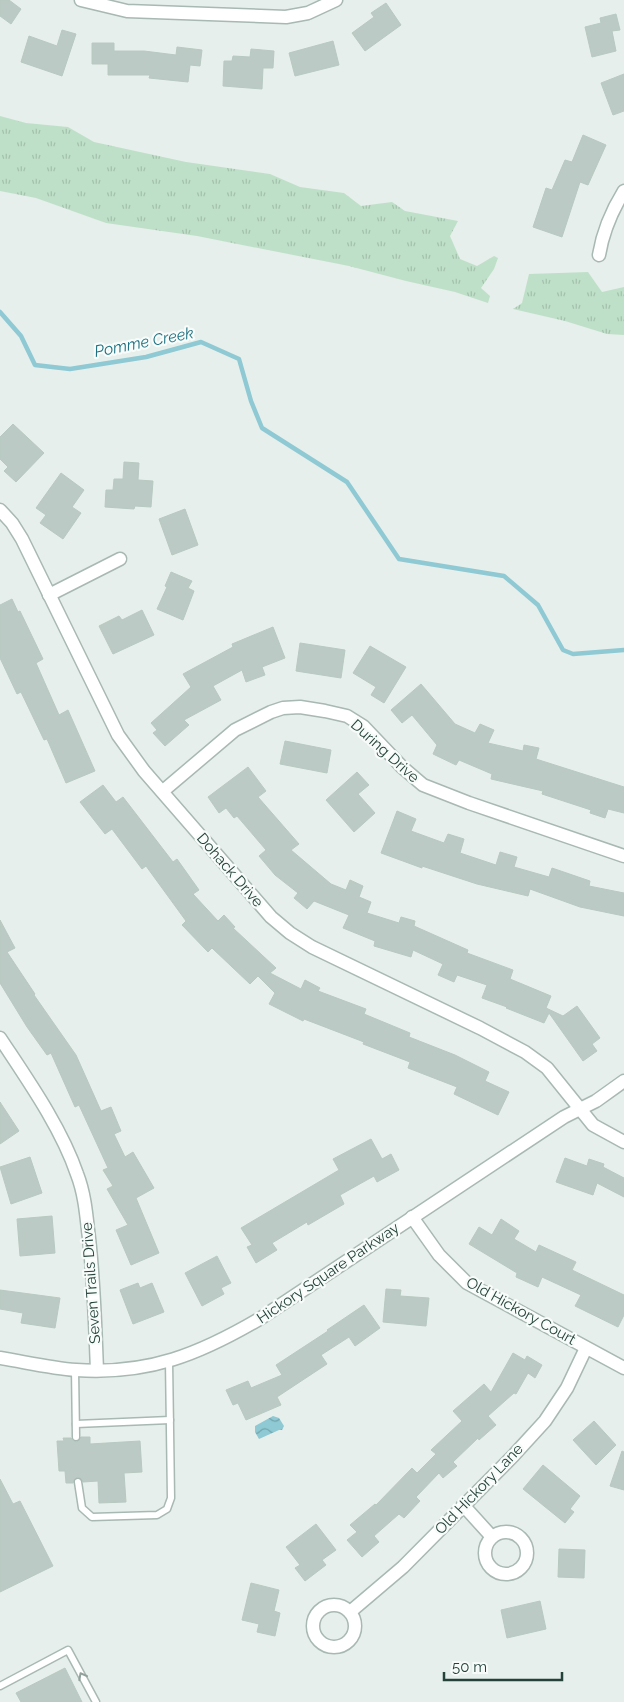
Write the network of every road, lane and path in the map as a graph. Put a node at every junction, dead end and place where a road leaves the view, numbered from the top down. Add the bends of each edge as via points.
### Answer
1 (81, 0) edge
2 (336, 0) edge
3 (624, 191) edge
4 (598, 255) dead end
5 (0, 510) edge
6 (120, 559) dead end
7 (49, 594) junction
8 (163, 791) junction
9 (624, 856) edge
10 (2, 1044) edge
11 (624, 1081) edge
12 (580, 1109) junction
13 (624, 1142) edge
14 (412, 1217) junction
15 (586, 1348) junction
16 (0, 1358) edge
17 (169, 1361) junction
18 (624, 1368) edge
19 (75, 1370) junction
20 (97, 1370) junction
21 (170, 1420) junction
22 (76, 1424) junction
23 (76, 1437) dead end
24 (78, 1482) dead end
25 (463, 1505) junction
26 (492, 1537) dead end
27 (350, 1612) dead end
28 (0, 1686) edge
29 (96, 1702) edge

1 - 2 street via 127,10 286,17 308,13
3 - 4 street via 610,214
5 - 7 street, Dohack Drive via 22,539
6 - 7 street
7 - 8 street, Dohack Drive via 118,735
8 - 9 street, During Drive via 235,730 270,712 300,707 325,710 347,716 363,726 423,785
8 - 12 street, Dohack Drive via 271,918 290,934 525,1052 547,1068
10 - 20 street, Seven Trails Drive via 28,1080 56,1130 77,1173 84,1196 94,1269
11 - 12 street, Hickory Square Parkway
12 - 13 street, Dohack Drive via 593,1125
12 - 14 street, Hickory Square Parkway
14 - 15 street, Old Hickory Court via 439,1255 467,1283
14 - 17 street, Hickory Square Parkway via 261,1318 219,1342
15 - 18 street, Old Hickory Court
15 - 25 street, Old Hickory Lane via 567,1388 545,1421
16 - 19 street, Hickory Square Parkway
17 - 20 street, Hickory Square Parkway via 134,1368
17 - 21 lane
19 - 20 street, Hickory Square Parkway
19 - 22 lane
21 - 22 lane
21 - 24 lane via 171,1498 162,1513 92,1517 82,1508
22 - 23 lane
25 - 26 street
25 - 27 street, Old Hickory Lane via 403,1567
29 -> 28 lane via 68,1650

